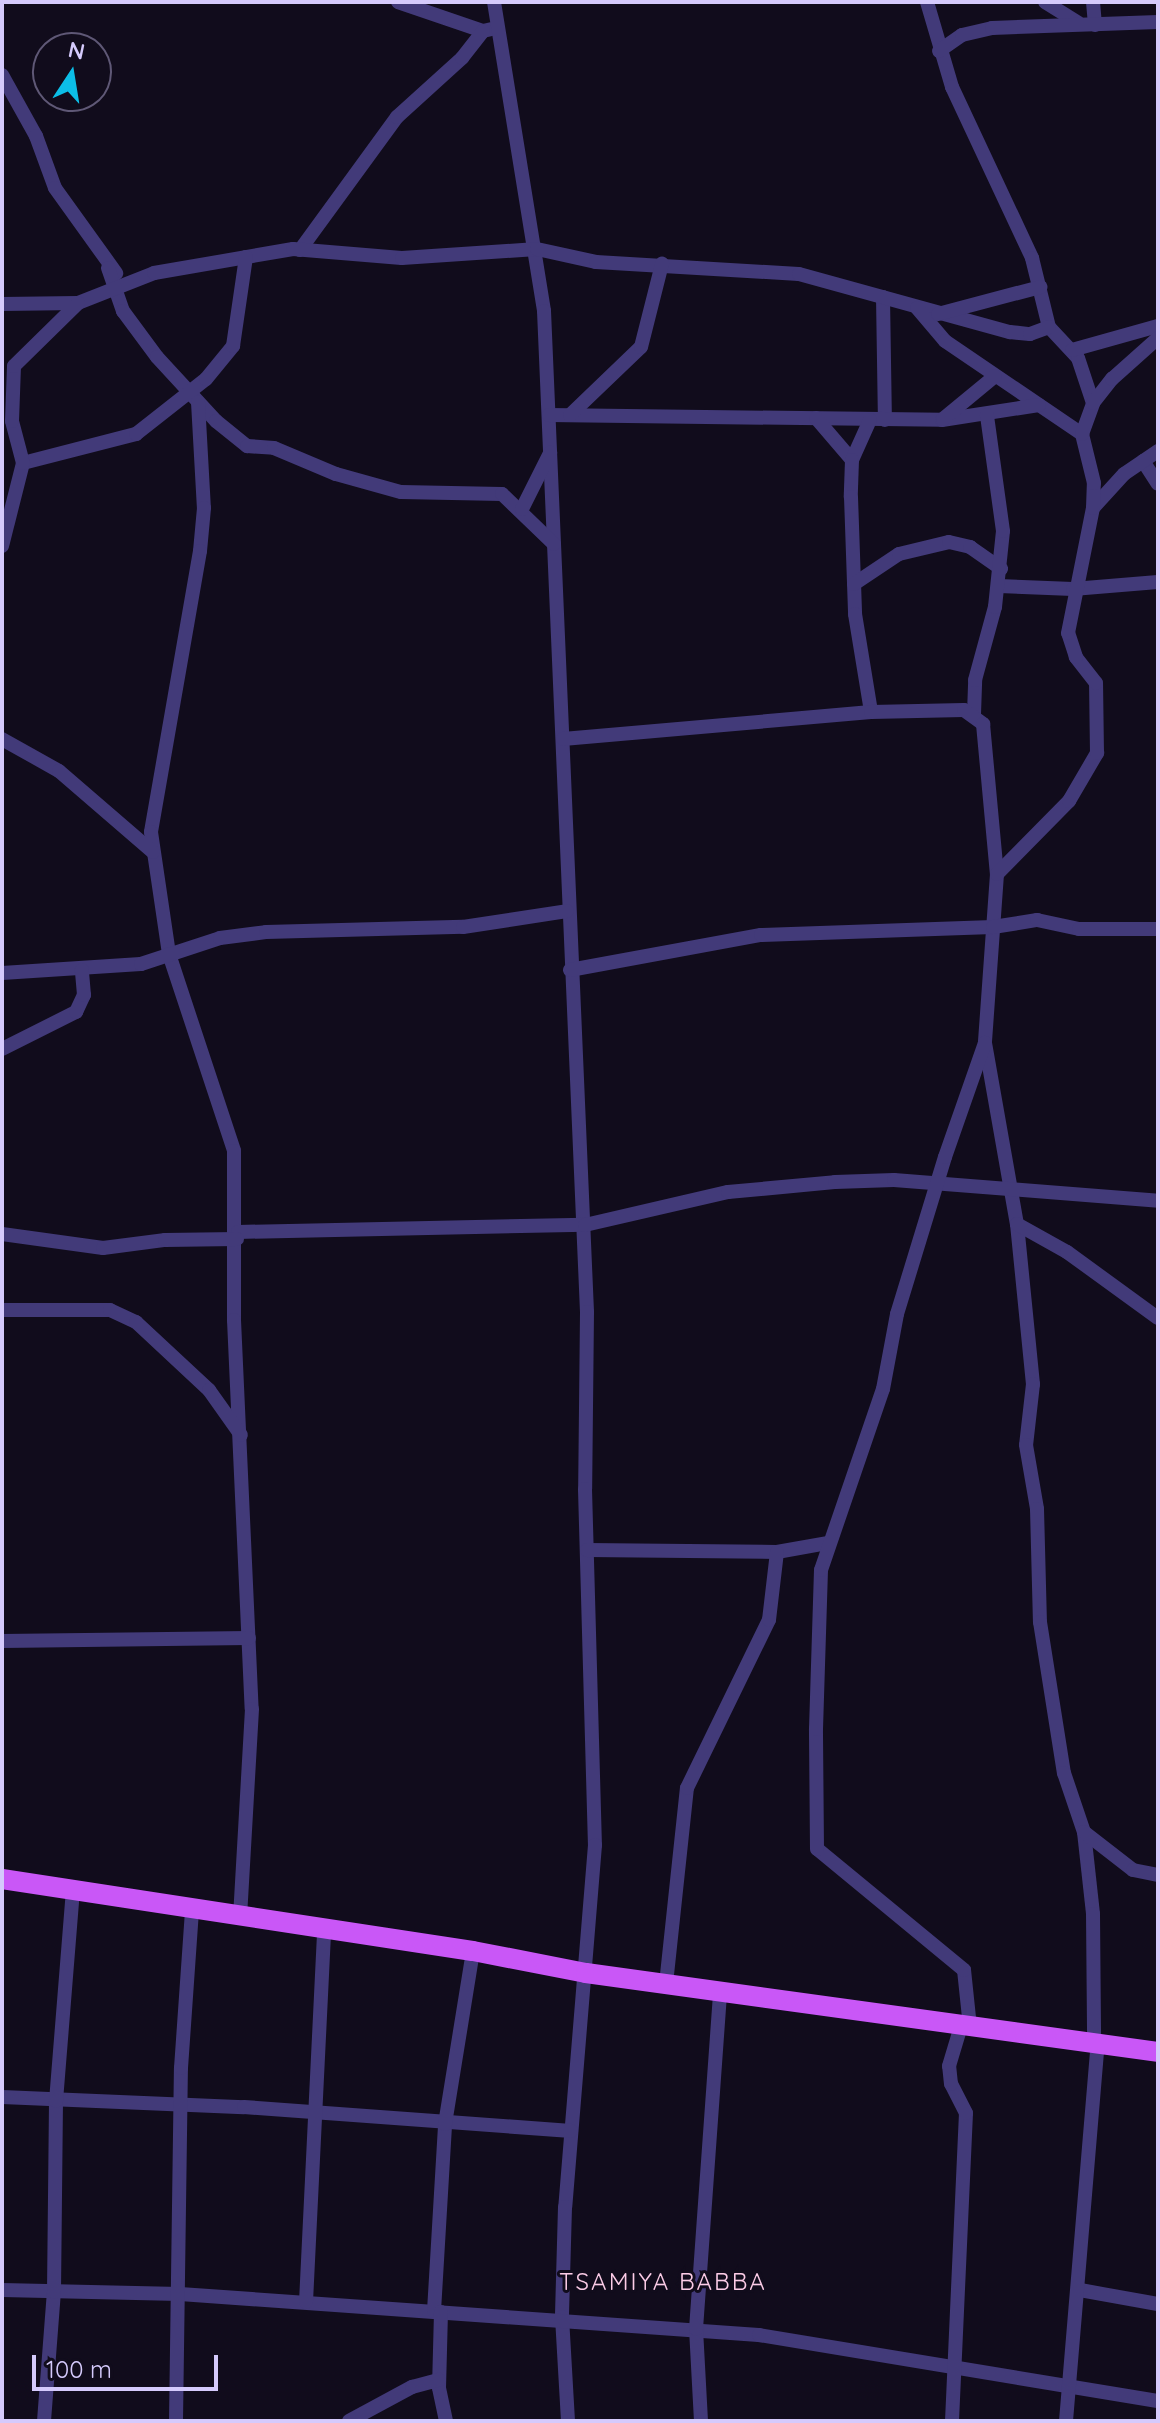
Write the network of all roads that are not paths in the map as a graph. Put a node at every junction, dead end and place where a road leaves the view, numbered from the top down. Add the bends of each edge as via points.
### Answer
1 (398, 2) edge
2 (494, 2) edge
3 (927, 2) edge
4 (1045, 2) edge
5 (1093, 2) edge
6 (1158, 22) edge
7 (1088, 25) junction
8 (489, 30) junction
9 (939, 51) junction
10 (2, 75) edge
11 (9, 100) edge
12 (537, 249) junction
13 (300, 250) junction
14 (246, 257) junction
15 (662, 264) junction
16 (108, 268) junction
17 (127, 280) junction
18 (111, 287) junction
19 (1040, 287) junction
20 (883, 297) junction
21 (78, 303) junction
22 (2, 304) edge
23 (917, 308) junction
24 (938, 314) junction
25 (1158, 326) edge
26 (1049, 327) junction
27 (1158, 338) edge
28 (1072, 350) junction
29 (995, 376) junction
30 (194, 397) junction
31 (1093, 403) junction
32 (1039, 405) junction
33 (549, 415) junction
34 (570, 415) junction
35 (987, 415) junction
36 (816, 418) junction
37 (7, 420) edge
38 (878, 420) junction
39 (942, 420) junction
40 (1082, 434) junction
41 (1158, 451) edge
42 (551, 453) junction
43 (852, 460) junction
44 (1143, 461) junction
45 (23, 463) junction
46 (1158, 484) edge
47 (1093, 508) junction
48 (522, 509) junction
49 (554, 544) junction
50 (2, 546) edge
51 (1001, 569) junction
52 (1158, 582) edge
53 (854, 584) junction
54 (999, 586) junction
55 (1073, 589) junction
56 (871, 712) junction
57 (974, 714) junction
58 (2, 739) edge
59 (563, 739) junction
60 (153, 852) junction
61 (997, 874) junction
62 (567, 911) junction
63 (993, 927) junction
64 (1158, 929) edge
65 (169, 954) junction
66 (82, 970) junction
67 (570, 970) junction
68 (2, 973) edge
69 (985, 1043) junction
70 (2, 1049) edge
71 (937, 1184) junction
72 (1012, 1193) junction
73 (1158, 1201) edge
74 (1017, 1224) junction
75 (585, 1225) junction
76 (2, 1234) edge
77 (237, 1236) junction
78 (2, 1310) edge
79 (1158, 1318) edge
80 (241, 1435) junction
81 (828, 1543) junction
82 (587, 1550) junction
83 (777, 1552) junction
84 (249, 1638) junction
85 (2, 1641) edge
86 (1084, 1832) junction
87 (1158, 1875) edge
88 (2, 1879) edge
89 (73, 1891) junction
90 (192, 1911) junction
91 (240, 1918) junction
92 (324, 1931) junction
93 (473, 1951) junction
94 (586, 1973) junction
95 (666, 1984) junction
96 (720, 1991) junction
97 (965, 2026) junction
98 (1096, 2040) junction
99 (1158, 2052) edge
100 (2, 2097) edge
101 (56, 2101) junction
102 (181, 2105) junction
103 (311, 2112) junction
104 (445, 2124) junction
105 (571, 2131) junction
106 (2, 2290) edge
107 (1080, 2290) junction
108 (54, 2292) junction
109 (180, 2294) junction
110 (306, 2302) junction
111 (1158, 2304) edge
112 (438, 2312) junction
113 (562, 2317) junction
114 (696, 2329) junction
115 (955, 2364) junction
116 (439, 2380) junction
117 (1070, 2383) junction
118 (1158, 2401) edge
119 (44, 2421) edge
120 (176, 2421) edge
121 (349, 2421) edge
122 (446, 2421) edge
123 (568, 2421) edge
124 (701, 2421) edge
125 (952, 2421) edge
126 (1066, 2421) edge

1 - 8 street
2 - 8 street
3 - 9 street
4 - 7 street
5 - 7 street
6 - 7 street
7 - 9 street via 992,28 962,35
8 - 12 street
8 - 13 street via 397,117
9 - 19 street via 1032,258
10 - 11 street
11 - 16 street via 55,188
12 - 13 street via 402,258
12 - 15 street via 568,259
12 - 33 street
13 - 14 street
14 - 17 street
14 - 30 street via 233,346
15 - 20 street via 799,274
15 - 34 street via 641,347
16 - 17 street
16 - 18 street
17 - 18 street
18 - 21 street
18 - 30 street via 140,334
19 - 24 street
19 - 26 street
20 - 23 street
20 - 38 street
21 - 22 street
21 - 37 street via 15,363
23 - 24 street
23 - 29 street via 945,341
24 - 26 street via 1010,332 1030,334
25 - 28 street
26 - 28 street
27 - 31 street
28 - 31 street
29 - 32 street
29 - 39 street
30 - 45 street via 136,434
30 - 48 street via 247,446 274,448 323,470 401,492 488,490
30 - 60 street via 203,522 151,832
31 - 40 street
32 - 35 street
32 - 40 street
33 - 34 street
33 - 42 street
34 - 36 street
35 - 39 street
35 - 51 street via 1003,531
36 - 38 street
36 - 43 street
37 - 45 street
38 - 39 street
38 - 43 street
40 - 47 street via 1094,483
41 - 44 street
42 - 48 street
42 - 49 street
43 - 53 street
44 - 46 street
44 - 47 street
45 - 50 street
47 - 55 street
48 - 49 street
49 - 59 street
51 - 53 street via 970,547 949,542 899,554
51 - 54 street
52 - 55 street
53 - 56 street
54 - 55 street
54 - 57 street via 975,680
55 - 61 street via 1068,633 1076,657 1096,683 1097,753 1069,801
56 - 57 street
56 - 59 street
57 - 61 street via 986,737
58 - 60 street via 59,771
59 - 62 street
60 - 65 street
61 - 63 street
62 - 65 street via 463,927 266,932 220,938
62 - 67 street
63 - 64 street via 1037,920 1079,929
63 - 67 street via 736,937
63 - 69 street
65 - 66 street via 141,964
65 - 77 street via 234,1151
66 - 68 street
66 - 70 street via 84,995 76,1012
67 - 75 street
69 - 71 street
69 - 72 street
71 - 72 street via 997,1187
71 - 75 street via 850,1181 728,1192
71 - 81 street via 897,1314 883,1389
72 - 73 street
72 - 74 street
74 - 79 street via 1067,1252
74 - 86 street via 1033,1384 1026,1445 1037,1509 1040,1622 1064,1773
75 - 77 street
75 - 82 street
76 - 77 street via 103,1248
77 - 80 street via 234,1320
78 - 80 street via 110,1310 136,1322 209,1390
80 - 84 street
81 - 83 street
81 - 97 street via 821,1570 817,1849 964,1970
82 - 83 street
82 - 94 street via 595,1845
83 - 95 street via 769,1620 687,1788
84 - 85 street
84 - 91 street via 252,1709
86 - 87 street via 1133,1870
86 - 98 street via 1093,1914
88 - 89 main road
89 - 90 main road
89 - 101 street
90 - 91 main road
90 - 102 street
91 - 92 main road
92 - 93 main road
92 - 103 street
93 - 94 main road
93 - 104 street
94 - 95 main road
94 - 105 street
95 - 96 main road
96 - 97 main road
96 - 114 street
97 - 98 main road
97 - 115 street via 949,2066 951,2084 966,2113
98 - 99 main road
98 - 107 street
100 - 101 street
101 - 102 street
101 - 108 street
102 - 103 street
102 - 109 street
103 - 104 street
103 - 110 street
104 - 105 street
104 - 112 street
105 - 113 street
106 - 108 street
107 - 111 street
107 - 117 street
108 - 109 street
108 - 119 street
109 - 110 street
109 - 120 street
110 - 112 street
112 - 113 street
112 - 116 street
113 - 114 street
113 - 123 street
114 - 115 street
114 - 124 street
115 - 117 street
115 - 125 street
116 - 121 street via 412,2387
116 - 122 street
117 - 118 street
117 - 126 street

